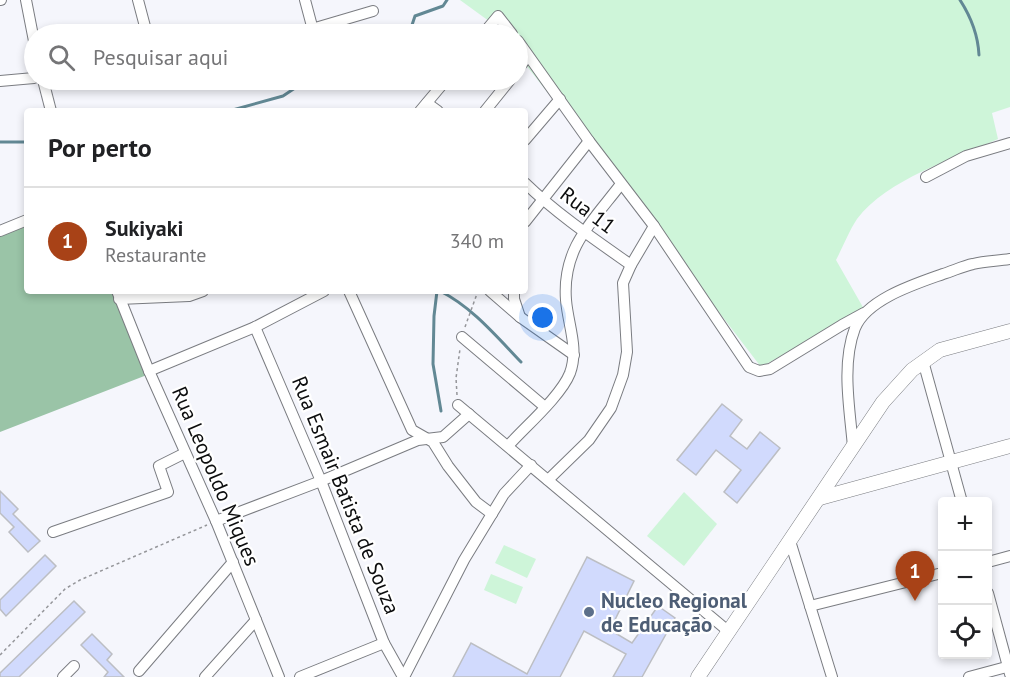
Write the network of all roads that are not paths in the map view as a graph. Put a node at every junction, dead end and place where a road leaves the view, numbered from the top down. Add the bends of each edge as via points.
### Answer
1 (26, 0) edge
2 (138, 0) edge
3 (305, 0) edge
4 (373, 11) dead end
5 (31, 24) edge
6 (144, 24) edge
7 (311, 24) edge
8 (332, 24) edge
9 (491, 24) edge
10 (504, 24) edge
11 (528, 56) edge
12 (24, 79) edge
13 (0, 81) edge
14 (46, 90) edge
15 (438, 90) edge
16 (502, 90) edge
17 (560, 99) junction
18 (424, 107) edge
19 (50, 108) edge
20 (487, 108) edge
21 (528, 136) edge
22 (589, 141) junction
23 (1010, 143) edge
24 (926, 177) dead end
25 (621, 184) junction
26 (528, 186) edge
27 (543, 201) junction
28 (528, 218) edge
29 (24, 221) edge
30 (654, 226) junction
31 (0, 231) edge
32 (584, 232) junction
33 (1010, 259) edge
34 (631, 265) junction
35 (195, 294) edge
36 (318, 294) edge
37 (350, 294) edge
38 (493, 294) edge
39 (514, 294) edge
40 (118, 295) edge
41 (864, 314) junction
42 (520, 317) junction
43 (255, 327) junction
44 (1010, 331) edge
45 (462, 337) dead end
46 (574, 355) junction
47 (923, 361) junction
48 (150, 370) junction
49 (458, 405) dead end
50 (545, 407) junction
51 (469, 414) junction
52 (429, 440) junction
53 (508, 446) junction
54 (1010, 446) edge
55 (854, 447) junction
56 (185, 453) junction
57 (951, 461) junction
58 (531, 465) junction
59 (549, 480) junction
60 (321, 481) junction
61 (961, 497) edge
62 (820, 498) junction
63 (492, 514) junction
64 (216, 521) junction
65 (53, 532) dead end
66 (790, 541) junction
67 (1010, 556) edge
68 (992, 561) edge
69 (233, 562) junction
70 (938, 574) edge
71 (990, 605) edge
72 (810, 606) junction
73 (256, 620) junction
74 (728, 631) junction
75 (384, 643) junction
76 (74, 666) dead end
77 (1009, 669) edge
78 (139, 671) dead end
79 (63, 677) edge
80 (205, 677) edge
81 (279, 677) edge
82 (300, 677) edge
83 (403, 677) edge
84 (698, 677) edge
85 (832, 677) edge
86 (969, 677) edge

1 - 5 street
2 - 6 street
3 - 7 street
4 - 8 street
9 - 10 street via 498,16
11 - 17 street
12 - 13 street
14 - 19 street
15 - 18 street
16 - 20 street
17 - 21 street
17 - 22 street
22 - 25 street
22 - 27 street
23 - 24 street via 966,156
25 - 30 street
25 - 32 street
26 - 27 street, Rua 11
27 - 28 street
27 - 32 street, Rua 11
29 - 31 street
30 - 34 street
30 - 41 street via 749,367 759,371 770,369
32 - 34 street, Rua 11
32 - 46 street via 573,248 568,270 566,300
33 - 41 street via 974,264 915,283
34 - 59 street via 623,284 627,352 611,408 589,440
35 - 40 street
36 - 43 street
37 - 52 street via 412,430
38 - 42 street
39 - 42 street
40 - 48 street, Rua Leopoldo Miques
41 - 55 street via 856,327 849,362
42 - 46 street
43 - 48 street
43 - 60 street, Rua Esmair Batista de Souza
44 - 47 main road via 939,350
45 - 50 street
46 - 50 street via 570,373
47 - 55 main road via 883,402
47 - 57 street
48 - 56 street, Rua Leopoldo Miques
49 - 51 street
50 - 53 street
51 - 52 street via 443,437
51 - 53 street
52 - 60 street via 418,440
52 - 63 street via 476,502
53 - 58 street
54 - 57 main road
55 - 62 main road
56 - 64 street, Rua Leopoldo Miques
56 - 65 street via 159,466 168,492
57 - 61 street
57 - 62 main road
58 - 59 street
58 - 63 street via 504,494
59 - 74 street
60 - 64 street
60 - 75 street, Rua Esmair Batista de Souza
62 - 66 main road
63 - 83 street
64 - 69 street, Rua Leopoldo Miques
66 - 72 street
66 - 74 main road
67 - 68 street
69 - 73 street, Rua Leopoldo Miques
69 - 78 street
70 - 72 street
71 - 77 street
72 - 85 street
73 - 80 street
73 - 81 street, Rua Leopoldo Miques
74 - 84 main road
75 - 82 street
75 - 83 street, Rua Esmair Batista de Souza
76 - 79 street
77 - 86 street

